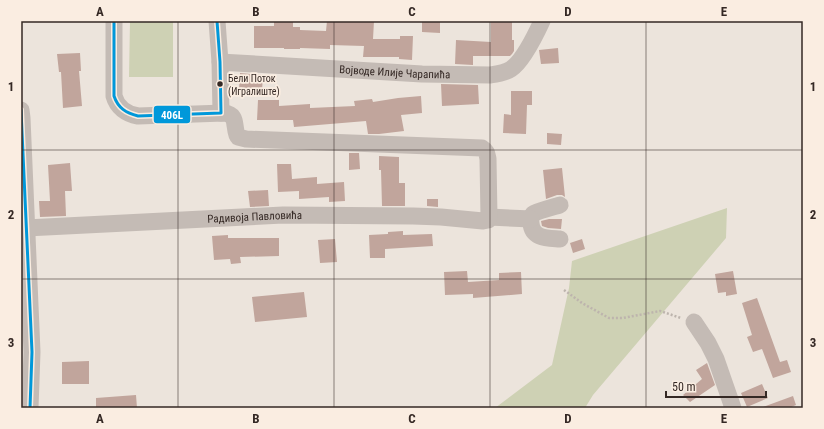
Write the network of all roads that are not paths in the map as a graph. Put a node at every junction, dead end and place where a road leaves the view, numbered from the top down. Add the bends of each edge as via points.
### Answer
1 (114, 21) edge
2 (217, 21) edge
3 (542, 21) edge
4 (220, 62) junction
5 (221, 113) junction
6 (21, 115) edge
7 (560, 205) dead end
8 (486, 219) junction
9 (531, 219) junction
10 (26, 228) junction
11 (560, 239) dead end
12 (25, 279) edge
13 (694, 322) road end
14 (30, 408) edge
15 (734, 408) edge

1 - 5 street via 114,96 122,109 138,116
2 - 4 street
3 - 4 street, Војводе Илије Чарапића via 520,60 512,68 490,75 422,74
4 - 5 street
5 - 8 street via 234,118 236,132 238,137 242,138 482,148 488,159
6 - 10 street
7 - 9 street via 533,214
8 - 9 street, Радивоја Павловића
8 - 10 street, Радивоја Павловића via 283,215
9 - 11 street via 532,231 537,236
10 - 12 street
12 - 14 street via 32,352
13 - 15 street via 708,343

